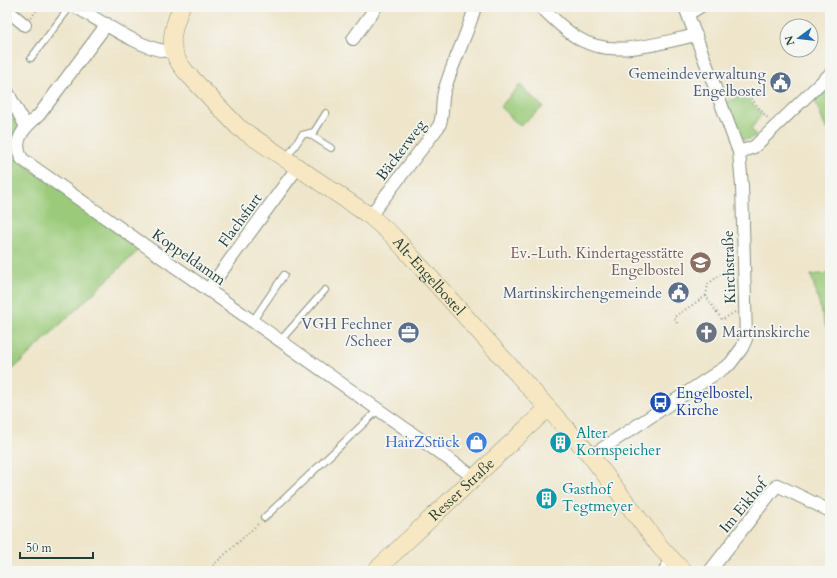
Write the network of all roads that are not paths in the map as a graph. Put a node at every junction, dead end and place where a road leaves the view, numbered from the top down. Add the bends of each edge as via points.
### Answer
1 (70, 7) edge
2 (76, 7) edge
3 (181, 7) edge
4 (376, 7) edge
5 (475, 7) edge
6 (541, 7) edge
7 (705, 7) edge
8 (7, 10) edge
9 (687, 12) edge
10 (107, 24) junction
11 (25, 25) dead end
12 (696, 35) junction
13 (353, 39) dead end
14 (173, 51) junction
15 (31, 58) dead end
16 (830, 74) edge
17 (7, 92) edge
18 (326, 113) dead end
19 (26, 127) junction
20 (308, 134) junction
21 (331, 148) dead end
22 (739, 152) junction
23 (291, 164) junction
24 (370, 216) junction
25 (284, 275) dead end
26 (208, 290) junction
27 (325, 290) dead end
28 (252, 322) junction
29 (280, 341) junction
30 (548, 408) junction
31 (378, 410) junction
32 (591, 456) junction
33 (474, 477) junction
34 (830, 511) edge
35 (264, 518) road end
36 (665, 563) edge
37 (375, 571) edge
38 (683, 571) edge
39 (710, 571) edge

1 - 15 lane
2 - 10 street
3 - 14 street, Alt-Engelbostel via 171,38
4 - 13 street
5 - 24 street, Bäckerweg via 444,93 442,120 439,126
6 - 12 street via 577,38 609,48 626,48
7 - 9 lane
8 - 11 street
9 - 12 street, Kirchstraße
10 - 14 street via 150,48
10 - 19 street, Koppeldamm via 39,114
12 - 22 street, Kirchstraße
14 - 23 street, Alt-Engelbostel via 178,63 222,112 238,127
16 - 22 street via 754,147
17 - 19 street
18 - 20 lane via 314,132
19 - 26 street, Koppeldamm via 19,136 18,153 22,160
20 - 21 lane
20 - 23 lane via 302,135
22 - 32 street, Kirchstraße via 746,304 746,339 742,348 730,364
23 - 24 street, Alt-Engelbostel
23 - 26 street, Flachsfurt
24 - 30 street, Alt-Engelbostel via 392,235
25 - 28 lane
26 - 28 street, Koppeldamm
27 - 29 lane
28 - 29 street, Koppeldamm
29 - 31 street, Koppeldamm
30 - 32 street, Alt-Engelbostel
30 - 33 street, Resser Straße
31 - 33 street, Koppeldamm
31 - 35 lane
32 - 36 street, Alt-Engelbostel
33 - 37 street, Resser Straße
34 - 39 street, Im Eikhof via 777,485
36 - 38 street, Alt-Engelbostel

